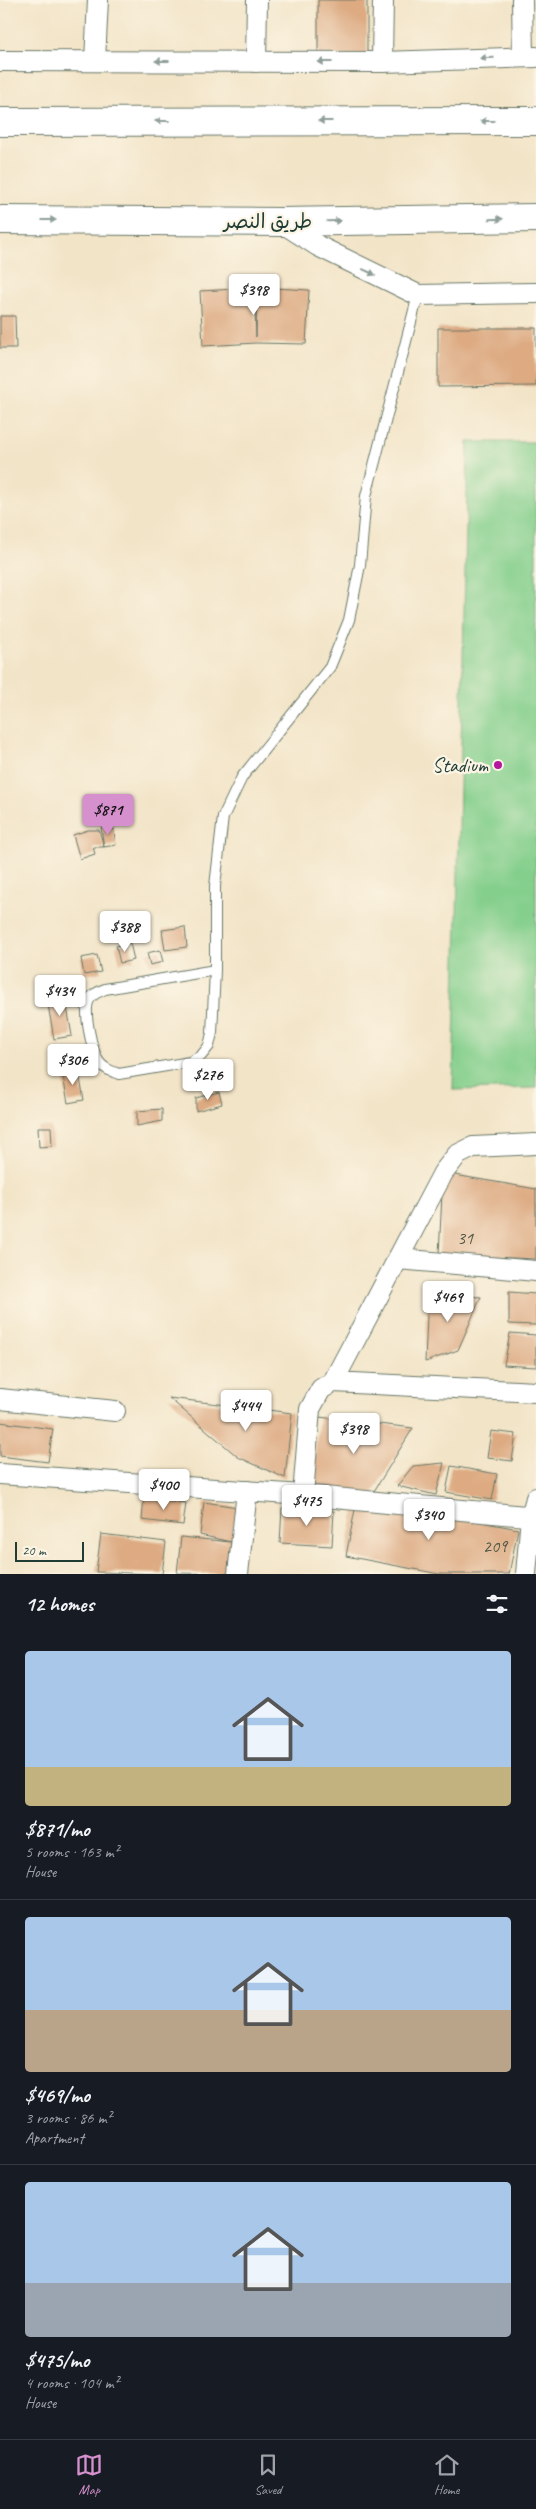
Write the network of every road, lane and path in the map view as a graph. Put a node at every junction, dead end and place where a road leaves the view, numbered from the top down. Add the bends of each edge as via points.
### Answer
1 (98, 0) edge
2 (257, 0) edge
3 (383, 0) edge
4 (522, 0) edge
5 (530, 57) edge
6 (95, 61) junction
7 (0, 62) edge
8 (256, 62) junction
9 (382, 62) junction
10 (536, 121) edge
11 (0, 122) edge
12 (536, 218) edge
13 (0, 220) edge
14 (282, 222) junction
15 (536, 293) edge
16 (418, 295) junction
17 (215, 970) junction
18 (536, 1144) edge
19 (398, 1259) junction
20 (536, 1271) edge
21 (333, 1382) junction
22 (536, 1392) edge
23 (0, 1399) edge
24 (115, 1411) dead end
25 (0, 1474) edge
26 (247, 1491) junction
27 (303, 1496) junction
28 (534, 1511) edge
29 (238, 1574) edge
30 (526, 1574) edge

1 - 6 street
2 - 8 street
3 - 9 street
4 - 5 street
5 -> 9 street
6 - 7 street
8 -> 6 street
9 -> 8 street
10 -> 11 main road
14 -> 12 main road, طريق النصر
13 -> 14 main road, طريق النصر
14 -> 16 street via 318,246
15 - 16 street
16 - 17 lane via 366,496 360,565 349,620 330,667 242,777 223,817 215,886
17 - 17 lane via 212,1034 209,1046 201,1056 190,1062 119,1074 100,1063 94,1054 86,1012 95,993
18 - 19 street via 473,1147 457,1155 443,1173
19 - 20 street
19 - 21 street
21 - 22 street
21 - 27 street via 321,1389 310,1409
23 - 24 street
25 - 26 street
26 - 27 street
26 - 29 street
27 - 28 street
28 - 30 street

